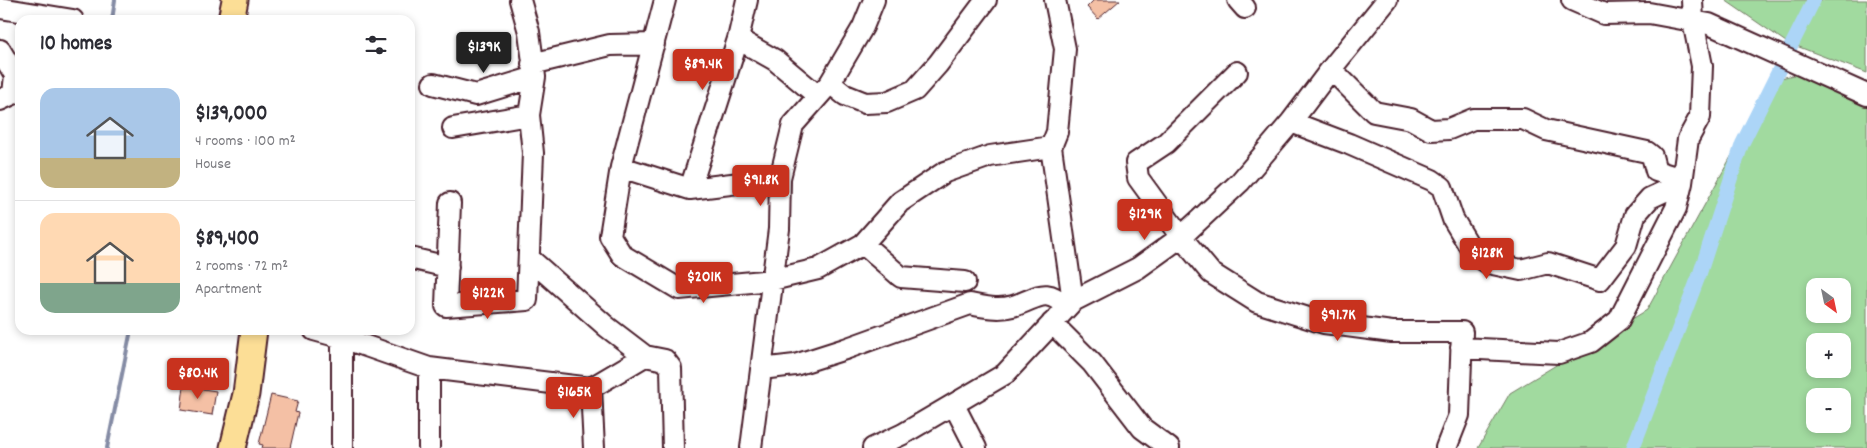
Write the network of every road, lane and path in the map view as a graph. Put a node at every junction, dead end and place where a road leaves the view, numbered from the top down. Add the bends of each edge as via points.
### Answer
1 (235, 0) edge
2 (520, 0) edge
3 (665, 0) edge
4 (747, 0) edge
5 (874, 0) edge
6 (986, 0) edge
7 (1055, 0) edge
8 (1387, 0) edge
9 (1572, 0) edge
10 (1692, 0) edge
11 (0, 8) edge
12 (43, 15) edge
13 (231, 15) edge
14 (1693, 20) junction
15 (738, 39) junction
16 (654, 44) junction
17 (0, 50) edge
18 (1331, 69) junction
19 (534, 71) junction
20 (1237, 72) dead end
21 (433, 84) dead end
22 (824, 90) junction
23 (1867, 95) edge
24 (0, 100) edge
25 (529, 115) junction
26 (1291, 122) junction
27 (453, 128) dead end
28 (1051, 147) junction
29 (621, 167) junction
30 (780, 178) junction
31 (1682, 181) junction
32 (690, 189) junction
33 (450, 203) dead end
34 (1181, 237) junction
35 (863, 244) junction
36 (415, 259) edge
37 (530, 259) junction
38 (448, 268) junction
39 (772, 280) junction
40 (965, 282) dead end
41 (1070, 304) junction
42 (1052, 323) junction
43 (253, 335) edge
44 (342, 335) edge
45 (345, 335) edge
46 (1462, 348) junction
47 (645, 356) junction
48 (429, 368) junction
49 (761, 369) junction
50 (591, 388) junction
51 (954, 405) junction
52 (1455, 445) edge
53 (233, 448) edge
54 (342, 448) edge
55 (429, 448) edge
56 (594, 448) edge
57 (673, 448) edge
58 (751, 448) edge
59 (873, 448) edge
60 (976, 448) edge
61 (1169, 448) edge

1 - 13 main road
2 - 19 street via 529,32
3 - 16 street
4 - 15 street
5 - 22 street via 863,27
6 - 22 street via 915,90 887,102 865,103
7 - 28 street via 1065,49 1057,132
8 - 18 street
9 - 14 street via 1604,14 1649,12
10 - 14 street
11 - 12 street
14 - 23 street via 1709,24
14 - 31 street via 1702,66 1702,93 1700,117 1688,139
15 - 22 street
15 - 32 street
16 - 19 street via 610,45
16 - 29 street
17 - 24 street via 15,74 13,94
18 - 26 street
18 - 31 street via 1374,112 1411,119 1431,130 1449,129 1474,119 1523,119 1546,130 1647,152 1652,156 1656,171
19 - 21 street via 476,95
19 - 25 street
20 - 34 street via 1166,143 1136,163 1138,178
22 - 30 street via 793,125
25 - 27 street
25 - 37 street via 533,153
26 - 31 street via 1432,180 1442,187 1453,219 1474,254 1488,263 1521,270 1548,263 1600,280 1626,246 1635,215 1650,198
26 - 34 street via 1240,182
28 - 35 street via 990,156 945,172 900,202
28 - 41 street
29 - 32 street
29 - 39 street via 610,236 622,254 679,289
30 - 32 street
30 - 39 street
31 - 46 street via 1676,208 1619,320 1591,342 1559,353
33 - 38 street
34 - 41 street via 1138,268
34 - 46 street via 1211,273 1257,302 1324,323 1392,332 1462,332
35 - 39 street via 818,269
35 - 40 street via 900,278
36 - 38 street
37 - 38 street via 527,300 446,306
37 - 47 street
39 - 49 street
41 - 42 street
41 - 49 street via 1043,294 1012,306 991,308 970,304 794,365
42 - 51 street via 1005,374
42 - 61 street via 1092,363 1142,428
43 - 53 main road via 246,394
44 - 54 street
45 - 48 street
46 - 52 street
47 - 50 street
47 - 57 street via 665,360 671,368
48 - 50 street
48 - 55 street
49 - 58 street
50 - 56 street
51 - 59 street
51 - 60 street

